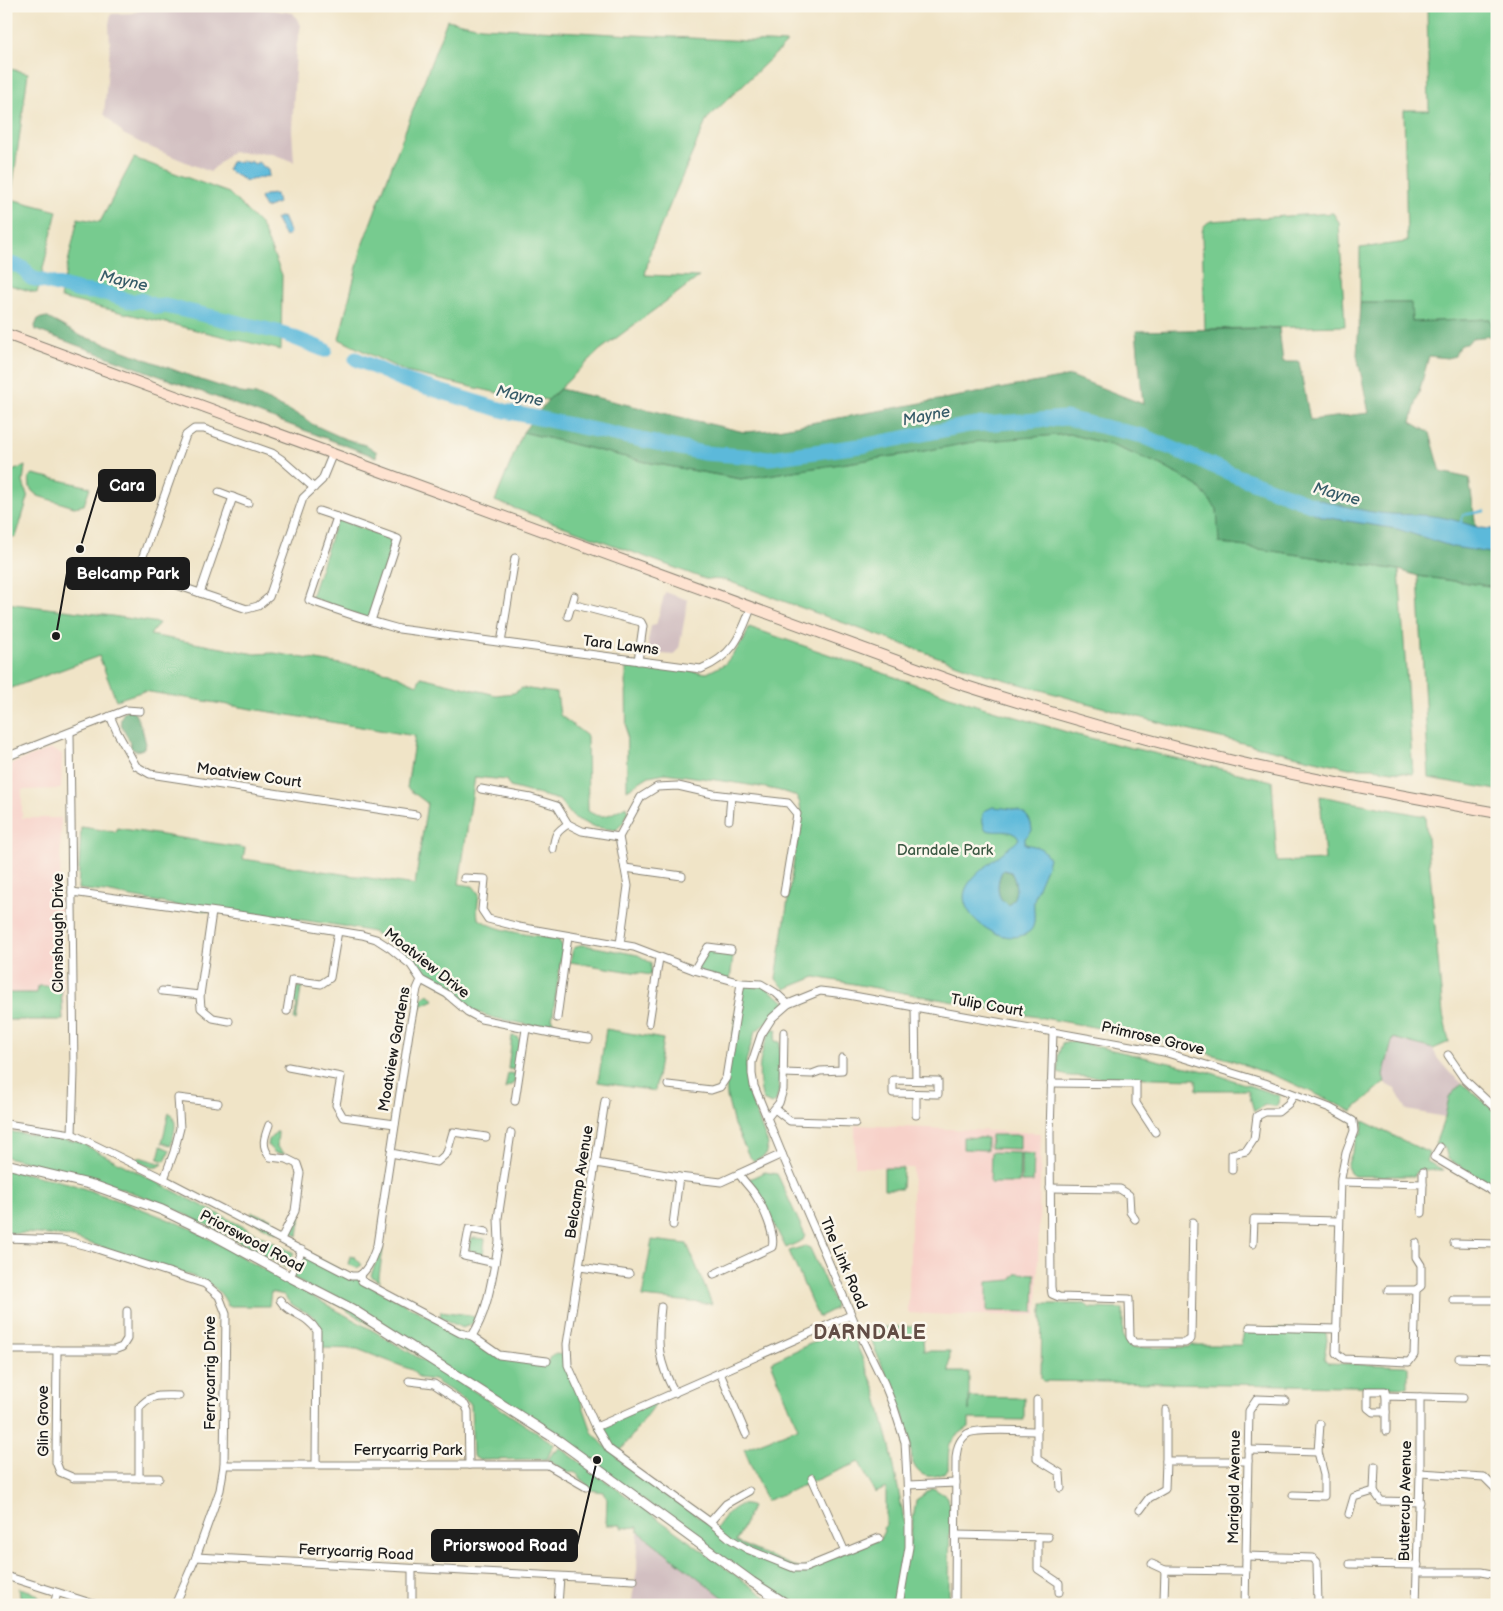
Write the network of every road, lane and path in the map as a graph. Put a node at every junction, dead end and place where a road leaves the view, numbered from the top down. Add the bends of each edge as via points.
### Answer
1 (6, 334) edge
2 (333, 454) junction
3 (314, 488) junction
4 (219, 492) dead end
5 (233, 497) junction
6 (248, 503) dead end
7 (319, 511) dead end
8 (337, 517) junction
9 (514, 558) dead end
10 (200, 593) junction
11 (751, 608) junction
12 (568, 616) dead end
13 (371, 621) junction
14 (501, 643) junction
15 (638, 661) junction
16 (140, 711) dead end
17 (110, 716) junction
18 (70, 733) junction
19 (6, 758) edge
20 (481, 788) dead end
21 (731, 796) junction
22 (1497, 813) edge
23 (416, 814) dead end
24 (729, 820) dead end
25 (568, 824) junction
26 (619, 837) junction
27 (553, 848) dead end
28 (625, 868) junction
29 (682, 876) dead end
30 (464, 878) dead end
31 (72, 892) junction
32 (784, 893) dead end
33 (212, 912) junction
34 (338, 931) junction
35 (568, 936) junction
36 (620, 944) junction
37 (731, 950) dead end
38 (659, 958) junction
39 (694, 970) junction
40 (422, 980) junction
41 (741, 983) junction
42 (162, 991) dead end
43 (200, 995) junction
44 (788, 1004) junction
45 (915, 1006) junction
46 (287, 1011) dead end
47 (557, 1018) dead end
48 (229, 1021) dead end
49 (649, 1023) dead end
50 (526, 1029) junction
51 (1053, 1031) junction
52 (784, 1032) dead end
53 (589, 1039) dead end
54 (1448, 1055) dead end
55 (842, 1058) dead end
56 (288, 1067) dead end
57 (784, 1073) junction
58 (916, 1080) junction
59 (1051, 1084) junction
60 (668, 1085) dead end
61 (916, 1094) junction
62 (1294, 1094) junction
63 (515, 1101) dead end
64 (605, 1101) dead end
65 (218, 1103) dead end
66 (776, 1110) junction
67 (1497, 1110) edge
68 (916, 1115) dead end
69 (767, 1118) junction
70 (855, 1123) dead end
71 (6, 1124) edge
72 (395, 1124) junction
73 (269, 1125) dead end
74 (1155, 1132) dead end
75 (511, 1133) dead end
76 (72, 1134) junction
77 (486, 1136) dead end
78 (1440, 1147) dead end
79 (391, 1153) junction
80 (782, 1154) junction
81 (596, 1163) junction
82 (6, 1164) edge
83 (1232, 1170) dead end
84 (1423, 1172) dead end
85 (739, 1174) junction
86 (680, 1177) junction
87 (164, 1179) junction
88 (1341, 1182) junction
89 (1423, 1184) junction
90 (1050, 1188) junction
91 (1497, 1194) edge
92 (1422, 1213) dead end
93 (1135, 1219) dead end
94 (1340, 1221) junction
95 (1193, 1222) dead end
96 (673, 1225) dead end
97 (486, 1232) dead end
98 (6, 1238) edge
99 (281, 1239) junction
100 (1416, 1243) dead end
101 (1454, 1243) dead end
102 (1253, 1244) dead end
103 (1497, 1244) edge
104 (302, 1250) junction
105 (495, 1264) junction
106 (580, 1267) junction
107 (629, 1274) dead end
108 (714, 1274) dead end
109 (359, 1276) junction
110 (290, 1277) junction
111 (1388, 1290) dead end
112 (1416, 1290) junction
113 (280, 1300) dead end
114 (1453, 1300) dead end
115 (1497, 1300) edge
116 (660, 1307) dead end
117 (127, 1311) dead end
118 (852, 1315) junction
119 (1250, 1327) dead end
120 (1336, 1329) junction
121 (472, 1336) junction
122 (6, 1350) edge
123 (57, 1350) junction
124 (1459, 1358) dead end
125 (1497, 1359) edge
126 (547, 1361) dead end
127 (720, 1373) junction
128 (409, 1381) dead end
129 (675, 1393) junction
130 (179, 1396) dead end
131 (1386, 1396) junction
132 (1420, 1397) junction
133 (1462, 1398) dead end
134 (1037, 1400) dead end
135 (1285, 1400) dead end
136 (1166, 1410) dead end
137 (1386, 1412) junction
138 (1320, 1424) dead end
139 (596, 1428) junction
140 (1037, 1431) junction
141 (1386, 1431) dead end
142 (746, 1434) dead end
143 (1248, 1450) junction
144 (1318, 1452) junction
145 (1166, 1461) junction
146 (1248, 1461) junction
147 (316, 1464) junction
148 (224, 1465) junction
149 (469, 1465) junction
150 (1375, 1466) dead end
151 (1420, 1473) junction
152 (139, 1478) junction
153 (159, 1478) dead end
154 (812, 1478) dead end
155 (956, 1483) junction
156 (908, 1485) junction
157 (586, 1487) dead end
158 (1061, 1488) dead end
159 (1497, 1490) edge
160 (749, 1491) dead end
161 (1374, 1491) junction
162 (1293, 1495) dead end
163 (1420, 1502) junction
164 (1140, 1510) dead end
165 (1349, 1514) dead end
166 (710, 1522) junction
167 (956, 1535) junction
168 (1038, 1537) junction
169 (1048, 1537) dead end
170 (879, 1538) dead end
171 (845, 1552) junction
172 (1246, 1556) junction
173 (196, 1558) junction
174 (1152, 1564) dead end
175 (1350, 1564) dead end
176 (1418, 1568) junction
177 (412, 1569) junction
178 (1165, 1570) junction
179 (1246, 1571) junction
180 (1497, 1575) edge
181 (6, 1576) edge
182 (560, 1577) junction
183 (634, 1580) dead end
184 (1059, 1592) dead end
185 (58, 1593) junction
186 (1290, 1604) edge
187 (54, 1605) edge
188 (97, 1605) edge
189 (175, 1605) edge
190 (412, 1605) edge
191 (558, 1605) edge
192 (788, 1605) edge
193 (899, 1605) edge
194 (956, 1605) edge
195 (1153, 1605) edge
196 (1245, 1605) edge
197 (1316, 1605) edge
198 (1416, 1605) edge

1 - 2 main road
2 - 3 street via 322,480
2 - 11 main road
3 - 10 street via 303,498 269,597 258,606 247,609
3 - 10 street via 272,454 204,429 194,429 186,435 143,556 142,569 150,576
4 - 5 street
5 - 6 street
5 - 10 street
7 - 8 street
8 - 13 street via 398,539
8 - 13 street, Tara Lawns via 309,600
9 - 14 street
11 - 15 street, Tara Lawns via 740,637 732,648 701,669
11 - 22 main road via 963,685 1097,726 1294,774
12 - 15 street via 573,600 641,622
13 - 14 street, Tara Lawns via 399,629
14 - 15 street, Tara Lawns
16 - 17 street via 126,710
17 - 18 street
17 - 23 street, Moatview Court via 136,766 150,774
18 - 19 street
18 - 31 street, Clonshaugh Drive
20 - 25 street via 557,806
21 - 24 street
21 - 26 street via 678,786 657,787 641,797
21 - 32 street via 788,804 797,814
25 - 26 street via 582,831
25 - 27 street via 554,837
26 - 28 street
28 - 29 street
28 - 36 street via 628,886
30 - 35 street via 485,879 482,910 488,919
31 - 33 street, Moatview Drive
31 - 76 street, Clonshaugh Drive
33 - 34 street, Moatview Drive
33 - 43 street
34 - 40 street, Moatview Drive via 376,939 411,965
34 - 46 street via 330,978 321,984 292,980
35 - 36 street
35 - 47 street
36 - 38 street
37 - 39 street via 708,947
38 - 39 street
38 - 49 street
39 - 41 street
40 - 50 street, Moatview Drive via 481,1019
40 - 72 street, Moatview Gardens via 417,989
41 - 44 street via 761,984
41 - 60 street via 726,1078 720,1087 711,1090
42 - 43 street
43 - 48 street via 201,1008 207,1014
44 - 45 street, Tulip Court via 820,991
44 - 69 street, The Link Road via 772,1018 761,1035 752,1062 754,1086
45 - 51 street, Tulip Court
45 - 58 street
50 - 53 street, Moatview Drive
50 - 63 street
51 - 59 street
51 - 62 street, Primrose Grove via 1164,1052 1231,1071
52 - 57 street
54 - 67 street via 1465,1080
55 - 57 street via 842,1070
56 - 72 street, Moatview Gardens via 340,1076 336,1105 343,1117
57 - 66 street via 783,1090
58 - 61 street via 938,1081 938,1094
58 - 61 street via 893,1080 893,1093
59 - 74 street via 1136,1084 1136,1103
59 - 90 street
61 - 68 street
62 - 83 street via 1278,1112 1257,1116 1254,1139 1246,1151 1232,1154
62 - 88 street, Primrose Grove via 1353,1121 1354,1131
64 - 81 street, Belcamp Avenue
65 - 87 street via 178,1098 180,1128
66 - 69 street
66 - 70 street via 790,1121
69 - 80 street, The Link Road
71 - 76 street
72 - 79 street, Moatview Gardens
73 - 99 street via 264,1150 270,1157 297,1164 300,1173 295,1211
75 - 105 street via 498,1218 499,1242
76 - 87 street
77 - 79 street via 453,1132 447,1153 437,1162
78 - 91 street via 1434,1157
79 - 109 street, Moatview Gardens via 377,1245 372,1259
80 - 85 street
80 - 118 street, The Link Road
81 - 86 street
81 - 106 street, Belcamp Avenue
82 - 110 street, Priorswood Road via 93,1185 162,1210
84 - 89 street
85 - 86 street via 721,1182
85 - 108 street via 756,1196 772,1232 773,1244
86 - 96 street
87 - 99 street
88 - 89 street
88 - 94 street
89 - 92 street
90 - 93 street via 1120,1189 1129,1196 1130,1212
90 - 95 street via 1052,1294 1059,1298 1129,1299 1130,1337 1134,1343 1185,1343 1191,1339
94 - 102 street via 1254,1219
94 - 120 street
97 - 105 street via 469,1229 464,1256
98 - 148 street, Ferrycarrig Drive via 63,1240 91,1247 204,1284 218,1296 226,1314
99 - 104 street
100 - 112 street via 1421,1286
101 - 103 street
104 - 109 street via 350,1276
104 - 110 street
105 - 121 street via 486,1307
106 - 107 street
106 - 139 street, Belcamp Avenue via 567,1344 568,1365
109 - 121 street via 373,1288 460,1333
110 - 192 street, Priorswood Road via 377,1324 559,1441
111 - 112 street
112 - 120 street via 1414,1355 1409,1362 1344,1360 1336,1354
113 - 147 street via 283,1306 312,1322 318,1331
114 - 115 street
116 - 129 street via 659,1355
117 - 123 street via 126,1339 122,1347 114,1350
118 - 127 street
118 - 156 street, The Link Road via 894,1408 905,1442
119 - 120 street
121 - 126 street via 499,1355
122 - 123 street
123 - 152 street, Glin Grove via 56,1462 60,1472 74,1478
124 - 125 street
127 - 129 street
127 - 142 street
128 - 149 street, Ferrycarrig Park via 434,1384 465,1405 468,1411
129 - 139 street
130 - 152 street via 151,1397 140,1408
131 - 132 street
131 - 137 street, Buttercup Avenue
131 - 137 street via 1385,1391 1368,1391 1368,1408 1373,1412
132 - 133 street
132 - 151 street, Buttercup Avenue
134 - 140 street
135 - 143 street, Marigold Avenue via 1257,1399 1249,1411
136 - 145 street
137 - 141 street, Buttercup Avenue
138 - 144 street
139 - 166 street, Belcamp Avenue via 609,1450
140 - 155 street via 968,1433 958,1443
140 - 158 street via 1037,1459 1060,1473
143 - 144 street
143 - 146 street, Marigold Avenue
144 - 162 street via 1324,1475 1324,1496
145 - 146 street
145 - 164 street via 1165,1490 1149,1498
146 - 172 street, Marigold Avenue
147 - 148 street, Ferrycarrig Park
147 - 149 street, Ferrycarrig Park
148 - 173 street, Ferrycarrig Drive via 220,1490
149 - 157 street via 548,1464
150 - 161 street
151 - 159 street via 1484,1477
151 - 163 street, Buttercup Avenue
152 - 153 street, Glin Grove
154 - 171 street
155 - 156 street
155 - 167 street
156 - 193 street, The Link Road via 909,1547
160 - 166 street via 726,1504
161 - 163 street via 1381,1501
161 - 165 street via 1354,1497
163 - 176 street, Buttercup Avenue
166 - 171 street, Belcamp Avenue via 747,1549 794,1568 806,1568
167 - 168 street
167 - 194 street
168 - 169 street
168 - 184 street via 1038,1569 1059,1583
170 - 171 street, Belcamp Avenue
172 - 179 street, Marigold Avenue
172 - 197 street via 1313,1558 1317,1562
173 - 177 street, Ferrycarrig Road
173 - 189 street, Ferrycarrig Drive
174 - 178 street
175 - 176 street
176 - 180 street
176 - 198 street, Buttercup Avenue
177 - 182 street, Ferrycarrig Road
177 - 190 street
178 - 179 street
178 - 195 street via 1164,1600
179 - 196 street, Marigold Avenue
181 - 185 street
182 - 183 street, Ferrycarrig Road
182 - 191 street
185 - 187 street
185 - 188 street
186 - 197 street

